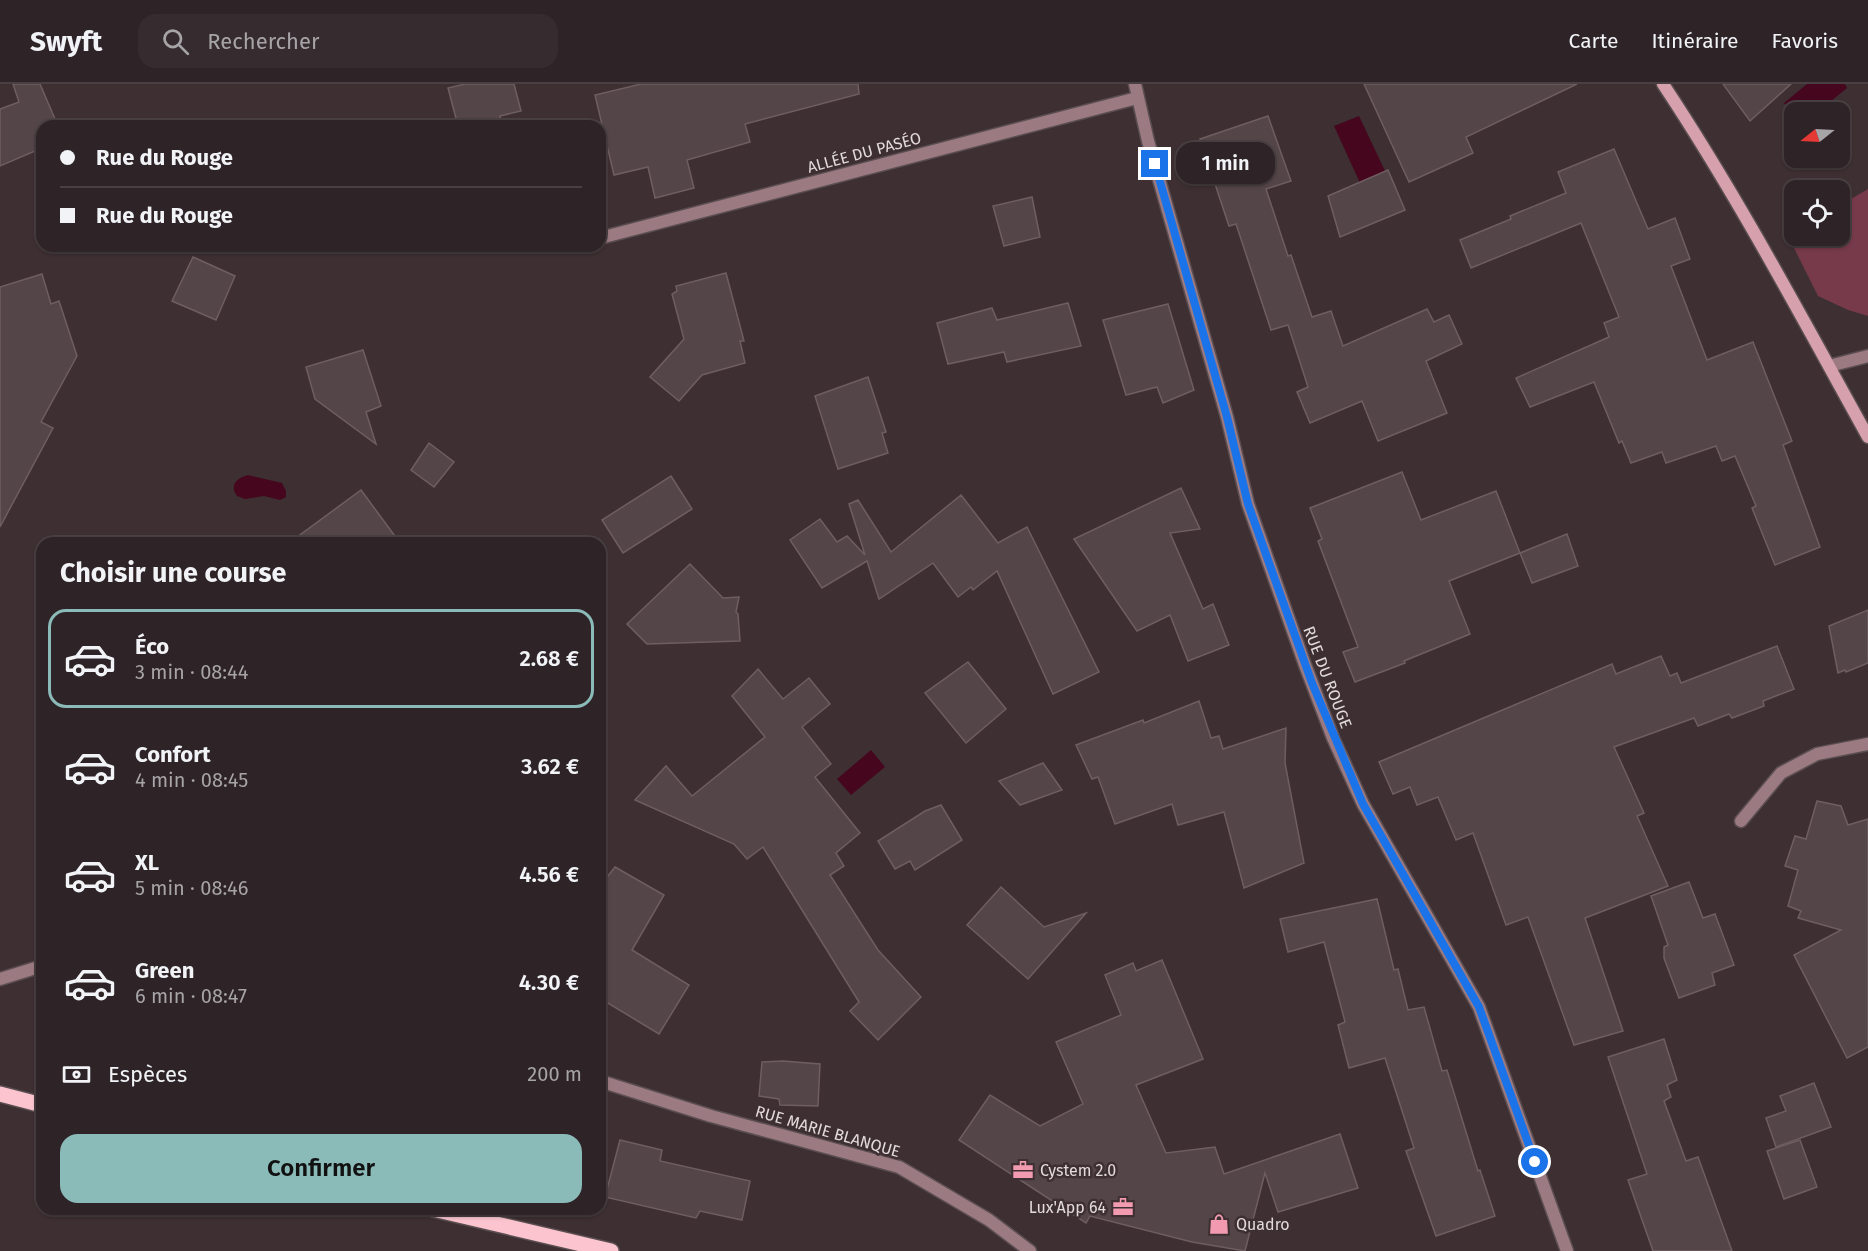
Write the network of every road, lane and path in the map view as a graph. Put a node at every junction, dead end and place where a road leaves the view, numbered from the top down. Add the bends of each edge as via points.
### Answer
1 (1135, 84) edge
2 (1663, 84) edge
3 (1137, 98) junction
4 (606, 235) edge
5 (1868, 356) edge
6 (1828, 366) junction
7 (1868, 437) edge
8 (1868, 744) edge
9 (1741, 821) dead end
10 (36, 968) edge
11 (0, 980) edge
12 (606, 1082) edge
13 (0, 1094) edge
14 (36, 1104) edge
15 (458, 1215) edge
16 (611, 1251) edge
17 (1030, 1251) edge
18 (1567, 1251) edge

1 - 3 street, RUE DU ROUGE
2 - 6 main road
3 - 4 street, ALLÉE DU PASÉO
3 - 18 street, RUE DU ROUGE via 1248,504 1302,657 1363,804 1479,1007
5 - 6 street
6 - 7 main road
8 - 9 street via 1817,754 1780,773
10 - 11 street
12 - 17 street, RUE MARIE BLANQUE via 711,1116 899,1167 989,1220
13 - 14 main road
15 - 16 main road

